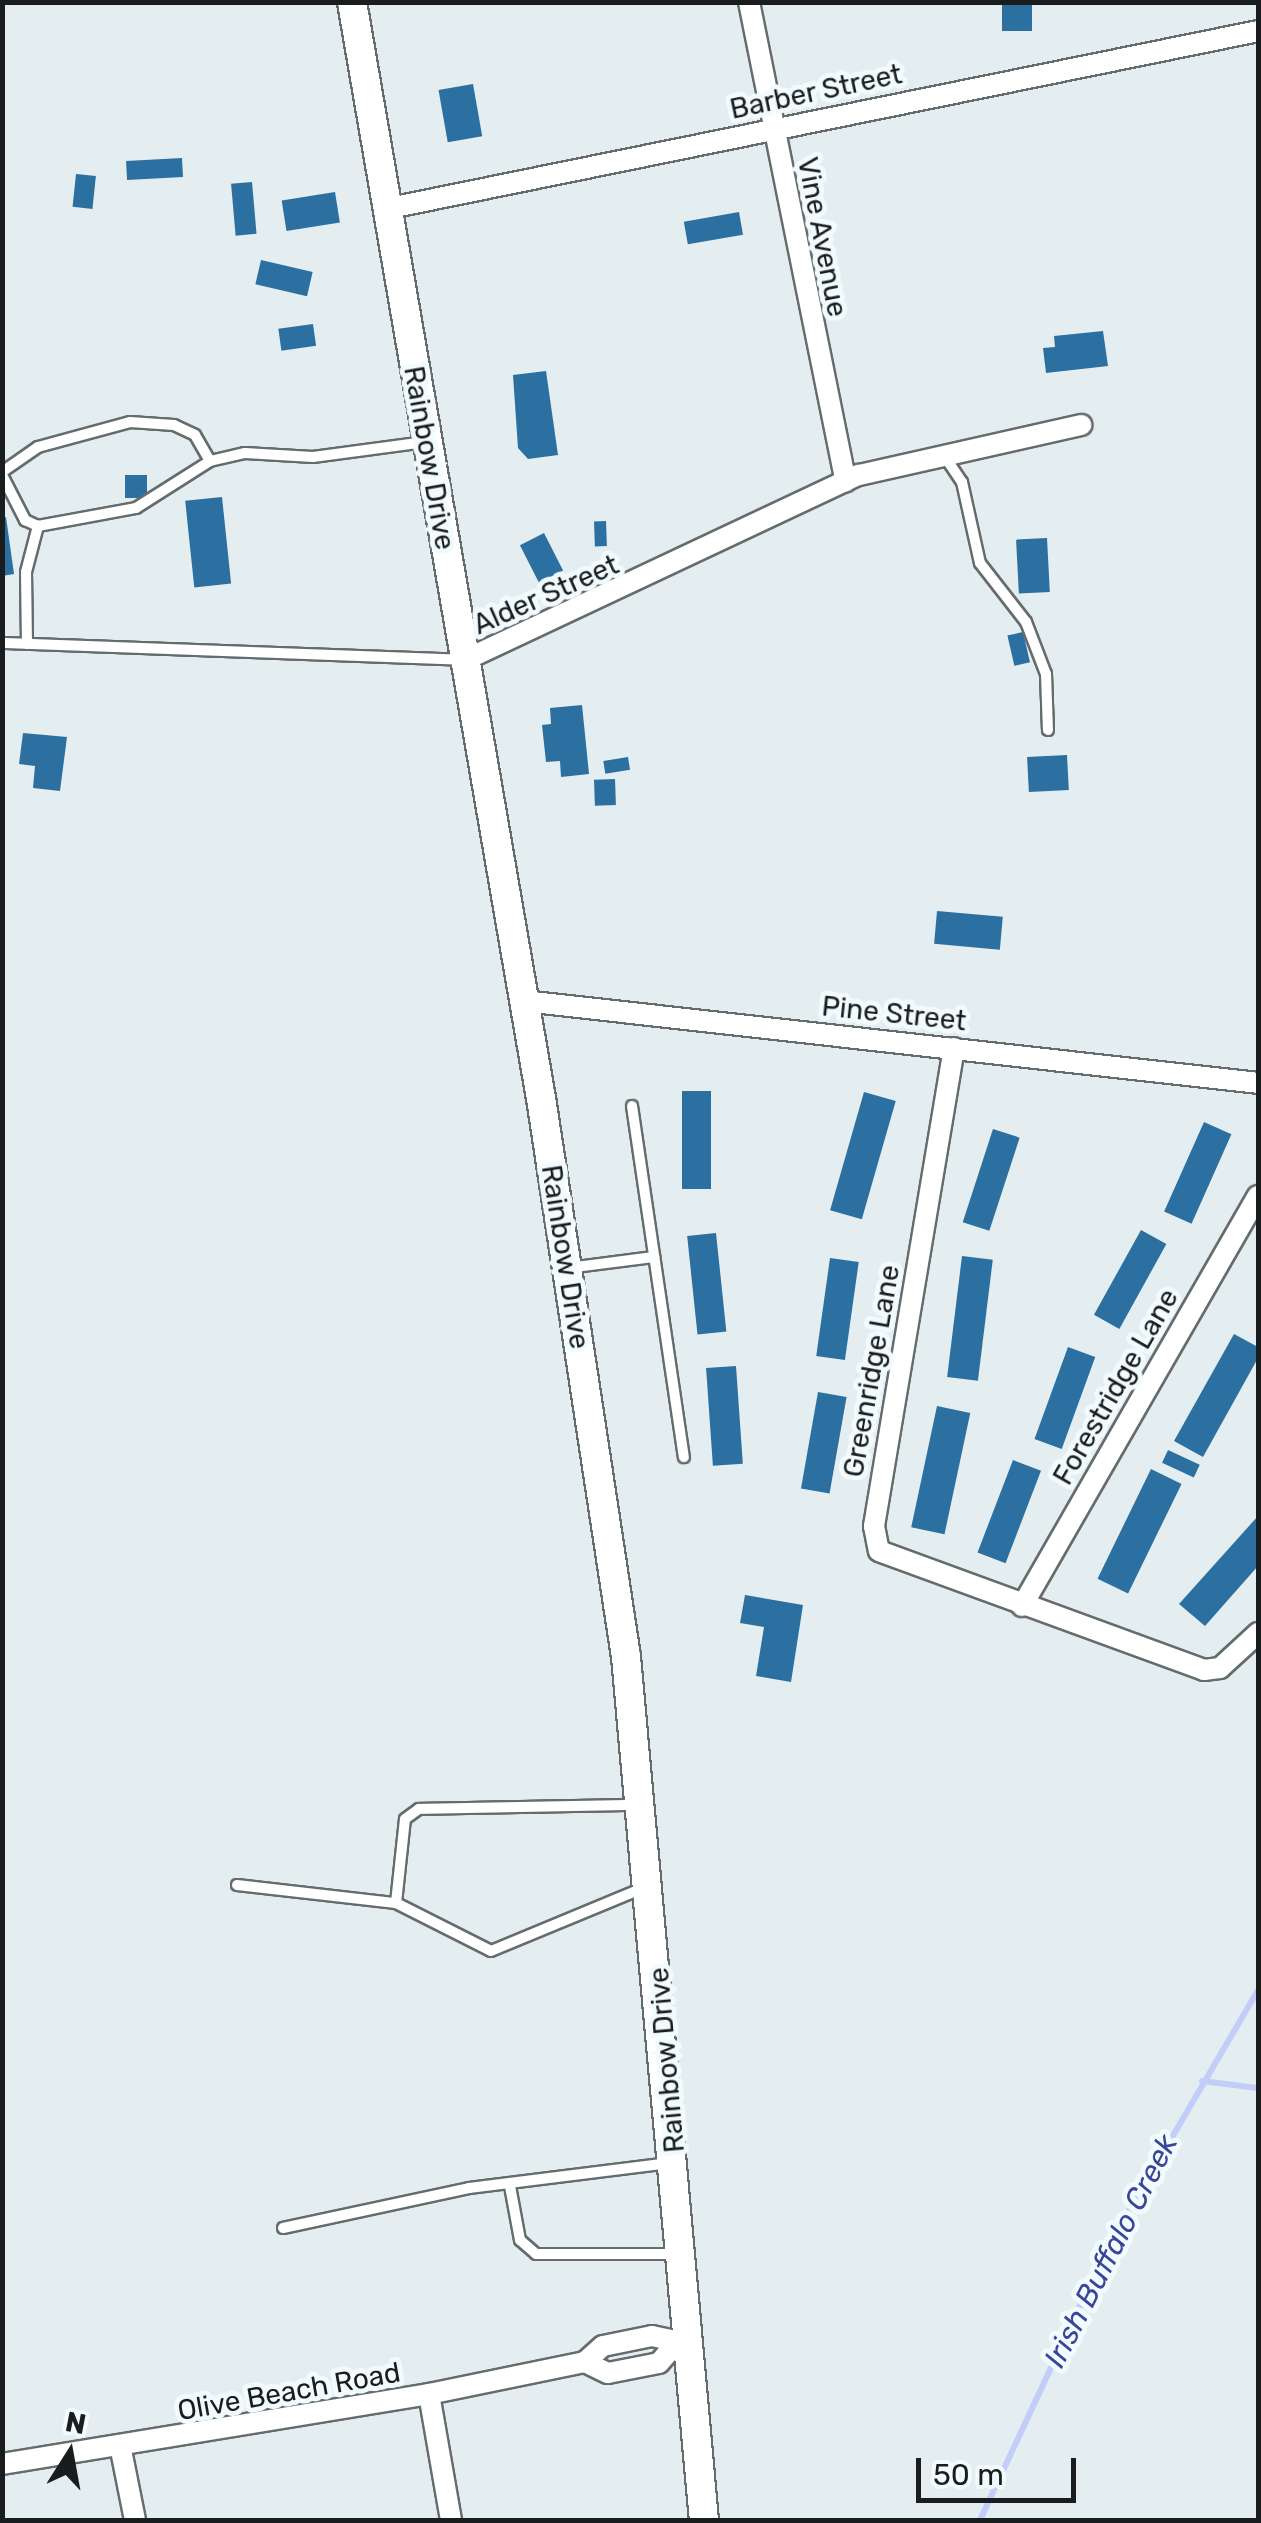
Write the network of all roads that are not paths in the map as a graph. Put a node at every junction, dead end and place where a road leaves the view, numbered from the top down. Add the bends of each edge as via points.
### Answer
1 (352, 2) edge
2 (749, 2) edge
3 (1258, 31) edge
4 (772, 129) junction
5 (385, 209) junction
6 (1081, 425) dead end
7 (426, 442) junction
8 (942, 453) junction
9 (210, 461) junction
10 (2, 474) edge
11 (846, 481) junction
12 (38, 526) junction
13 (2, 643) edge
14 (27, 644) junction
15 (465, 660) junction
16 (1048, 730) dead end
17 (524, 1000) junction
18 (954, 1048) junction
19 (1258, 1082) edge
20 (632, 1106) dead end
21 (1258, 1196) edge
22 (654, 1257) junction
23 (567, 1268) junction
24 (684, 1457) dead end
25 (1022, 1606) junction
26 (1258, 1632) edge
27 (646, 1805) junction
28 (653, 1884) junction
29 (237, 1885) dead end
30 (396, 1903) junction
31 (676, 2162) junction
32 (510, 2186) junction
33 (283, 2228) dead end
34 (683, 2254) junction
35 (682, 2346) junction
36 (429, 2394) junction
37 (121, 2450) junction
38 (2, 2464) edge
39 (135, 2520) edge
40 (451, 2520) edge
41 (704, 2520) edge

1 - 5 street, Rainbow Drive
2 - 4 street, Vine Avenue
3 - 4 street, Barber Street
4 - 5 street, Barber Street
4 - 11 street, Vine Avenue
5 - 7 street, Rainbow Drive
6 - 8 street, Alder Street
7 - 9 lane
7 - 15 street, Rainbow Drive
8 - 11 street, Alder Street
8 - 16 lane via 962,482 980,563 1026,622 1046,674
9 - 10 lane via 195,435 174,425 130,422 38,446
9 - 12 lane via 136,508
10 - 12 lane via 24,520
11 - 15 street, Alder Street
12 - 14 lane via 26,572
13 - 14 lane, Alder Street
14 - 15 lane, Alder Street
15 - 17 street, Rainbow Drive
17 - 18 street, Pine Street
17 - 23 street, Rainbow Drive
18 - 19 street, Pine Street
18 - 25 street, Greenridge Lane via 874,1526 880,1551 903,1565
20 - 22 lane
21 - 25 street, Forestridge Lane
22 - 23 lane
22 - 24 lane
23 - 27 street, Rainbow Drive
25 - 26 street, Greenridge Lane via 1204,1670 1220,1668
27 - 28 street, Rainbow Drive
27 - 30 lane via 419,1809 405,1819
28 - 30 lane via 491,1951
28 - 31 street, Rainbow Drive
29 - 30 lane via 271,1896
31 - 32 lane
31 - 34 street, Rainbow Drive
32 - 33 lane
32 - 34 lane via 520,2240 536,2254 607,2261
34 - 35 street, Rainbow Drive
35 - 36 street, Olive Beach Road via 659,2363 608,2373 585,2362
35 - 41 street, Rainbow Drive
36 - 37 street, Olive Beach Road
36 - 40 street
37 - 38 street, Olive Beach Road
37 - 39 street

